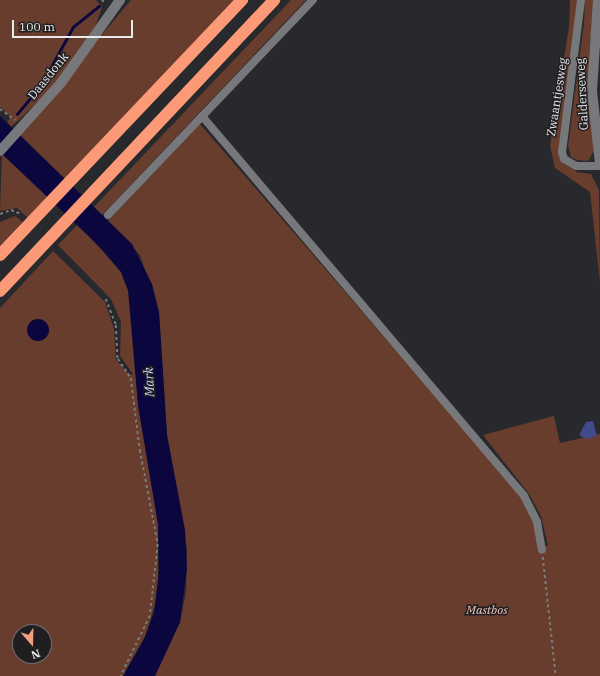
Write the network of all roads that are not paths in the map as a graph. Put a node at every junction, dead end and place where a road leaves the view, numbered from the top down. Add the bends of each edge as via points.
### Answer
1 (120, 0) edge
2 (242, 0) edge
3 (274, 0) edge
4 (313, 0) edge
5 (581, 0) edge
6 (598, 0) edge
7 (202, 116) junction
8 (0, 151) edge
9 (600, 165) edge
10 (108, 215) dead end
11 (0, 255) edge
12 (0, 291) edge
13 (542, 550) road end

1 - 8 street, Daasdonk via 61,84
2 - 11 highway
3 - 12 highway
4 - 7 street
5 - 9 street, Zwaantjesweg via 562,152 564,159 576,166
6 - 9 street, Galderseweg via 592,83
7 - 10 street
7 - 13 street via 524,496 537,522

